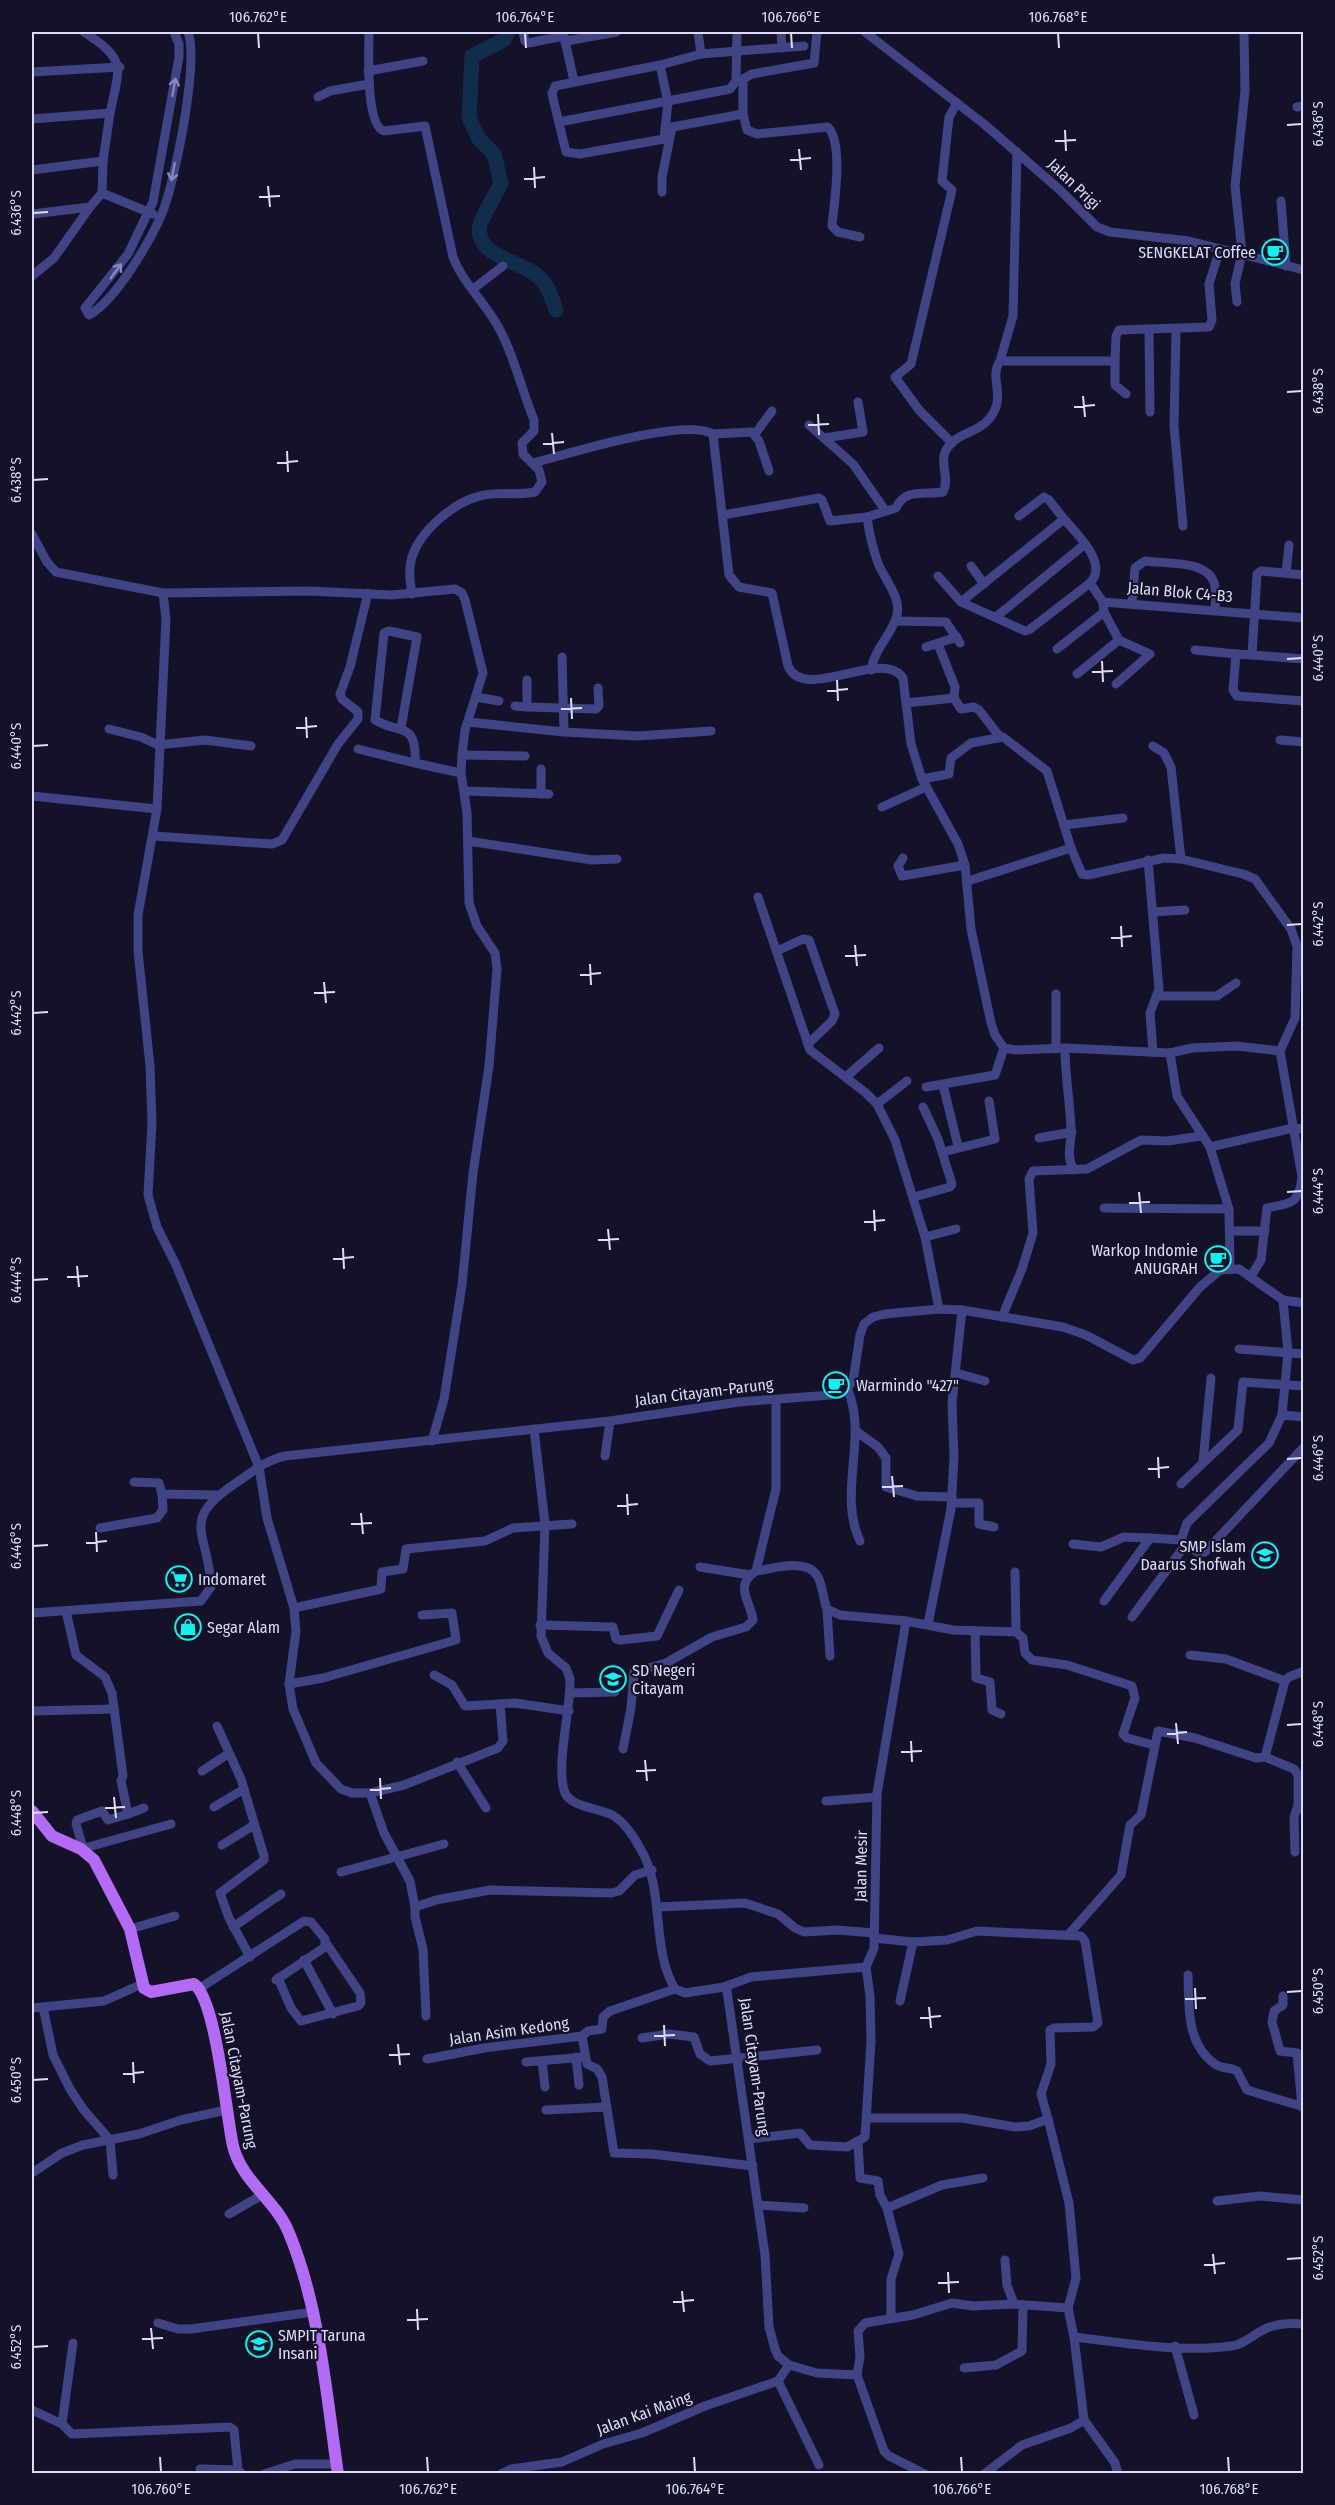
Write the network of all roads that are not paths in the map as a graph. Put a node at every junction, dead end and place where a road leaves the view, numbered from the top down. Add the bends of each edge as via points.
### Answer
1 (84, 32) edge
2 (174, 32) edge
3 (188, 32) edge
4 (369, 32) edge
5 (523, 32) edge
6 (617, 32) edge
7 (698, 32) edge
8 (737, 32) edge
9 (781, 32) edge
10 (817, 32) edge
11 (865, 32) edge
12 (1244, 32) edge
13 (564, 36) edge
14 (804, 46) dead end
15 (782, 48) junction
16 (738, 51) junction
17 (701, 54) junction
18 (423, 62) dead end
19 (660, 65) junction
20 (120, 67) junction
21 (368, 71) junction
22 (32, 72) edge
23 (574, 81) junction
24 (369, 84) junction
25 (318, 97) dead end
26 (668, 102) junction
27 (957, 103) junction
28 (110, 113) junction
29 (743, 114) junction
30 (32, 119) edge
31 (559, 122) junction
32 (1017, 152) junction
33 (103, 161) junction
34 (32, 170) edge
35 (662, 192) dead end
36 (102, 193) junction
37 (1281, 201) dead end
38 (90, 207) junction
39 (150, 212) junction
40 (32, 214) edge
41 (160, 218) junction
42 (860, 237) dead end
43 (1220, 249) junction
44 (1242, 253) junction
45 (503, 266) dead end
46 (1287, 266) junction
47 (1304, 270) edge
48 (32, 276) edge
49 (473, 289) junction
50 (1237, 302) dead end
51 (1176, 329) junction
52 (1149, 330) junction
53 (1115, 361) junction
54 (1000, 362) junction
55 (1126, 394) dead end
56 (858, 402) dead end
57 (772, 411) dead end
58 (1150, 412) dead end
59 (809, 425) dead end
60 (713, 434) junction
61 (754, 434) junction
62 (824, 438) junction
63 (952, 442) junction
64 (533, 463) junction
65 (769, 471) dead end
66 (885, 510) junction
67 (723, 515) junction
68 (1019, 516) dead end
69 (867, 518) junction
70 (1065, 519) junction
71 (1183, 526) dead end
72 (32, 534) edge
73 (1084, 544) junction
74 (1289, 545) dead end
75 (971, 566) dead end
76 (1286, 573) junction
77 (1304, 575) edge
78 (938, 576) dead end
79 (984, 584) junction
80 (1090, 584) junction
81 (163, 593) junction
82 (368, 593) junction
83 (411, 594) junction
84 (961, 602) junction
85 (1103, 602) junction
86 (1132, 603) junction
87 (1215, 609) junction
88 (1104, 612) junction
89 (1254, 614) junction
90 (996, 617) junction
91 (1304, 618) edge
92 (895, 621) junction
93 (1119, 640) junction
94 (938, 644) junction
95 (926, 648) dead end
96 (1057, 649) dead end
97 (1195, 650) dead end
98 (1236, 654) junction
99 (1252, 655) junction
100 (562, 657) dead end
101 (1304, 659) edge
102 (871, 670) junction
103 (1077, 674) dead end
104 (527, 680) dead end
105 (1116, 684) dead end
106 (598, 688) dead end
107 (476, 697) junction
108 (954, 698) junction
109 (1304, 701) edge
110 (499, 702) dead end
111 (906, 703) junction
112 (515, 706) dead end
113 (527, 707) junction
114 (564, 710) junction
115 (468, 722) junction
116 (401, 728) junction
117 (109, 729) dead end
118 (711, 731) dead end
119 (564, 732) junction
120 (1000, 737) junction
121 (1280, 740) dead end
122 (1304, 742) edge
123 (158, 745) junction
124 (251, 746) dead end
125 (1154, 746) dead end
126 (358, 749) dead end
127 (462, 755) junction
128 (525, 756) dead end
129 (415, 763) junction
130 (541, 769) dead end
131 (461, 773) junction
132 (924, 783) junction
133 (465, 791) junction
134 (32, 796) edge
135 (882, 807) dead end
136 (157, 808) junction
137 (1123, 818) dead end
138 (1064, 825) junction
139 (154, 836) junction
140 (468, 841) junction
141 (1071, 848) junction
142 (903, 858) dead end
143 (617, 859) dead end
144 (1181, 859) junction
145 (1148, 860) junction
146 (965, 865) junction
147 (968, 881) junction
148 (758, 897) dead end
149 (1185, 910) dead end
150 (1154, 912) junction
151 (777, 951) junction
152 (1236, 983) dead end
153 (1056, 994) dead end
154 (1157, 996) junction
155 (1293, 1026) junction
156 (1304, 1027) edge
157 (808, 1044) junction
158 (879, 1048) dead end
159 (1004, 1048) junction
160 (1061, 1048) junction
161 (1280, 1051) junction
162 (1153, 1053) junction
163 (1170, 1053) junction
164 (847, 1076) junction
165 (907, 1081) dead end
166 (943, 1085) junction
167 (926, 1087) dead end
168 (989, 1101) dead end
169 (877, 1104) junction
170 (923, 1107) dead end
171 (1298, 1129) edge
172 (1072, 1132) junction
173 (1201, 1136) junction
174 (1039, 1138) dead end
175 (958, 1146) junction
176 (1210, 1147) junction
177 (943, 1152) junction
178 (1074, 1170) junction
179 (1303, 1177) edge
180 (914, 1197) junction
181 (1104, 1208) dead end
182 (1229, 1209) junction
183 (956, 1229) dead end
184 (1265, 1230) junction
185 (1230, 1231) junction
186 (925, 1238) junction
187 (1230, 1268) junction
188 (1251, 1276) junction
189 (1283, 1300) junction
190 (1304, 1303) edge
191 (939, 1309) junction
192 (962, 1310) junction
193 (1002, 1317) junction
194 (1239, 1349) dead end
195 (1288, 1352) junction
196 (1304, 1354) edge
197 (956, 1373) junction
198 (1211, 1378) dead end
199 (985, 1382) dead end
200 (1285, 1385) junction
201 (1304, 1386) edge
202 (847, 1388) junction
203 (776, 1400) junction
204 (1282, 1415) junction
205 (1304, 1417) edge
206 (610, 1421) junction
207 (534, 1429) junction
208 (856, 1431) junction
209 (1205, 1440) junction
210 (432, 1441) junction
211 (1226, 1441) junction
212 (1304, 1447) edge
213 (605, 1456) dead end
214 (1203, 1462) junction
215 (259, 1467) junction
216 (134, 1482) dead end
217 (1181, 1484) dead end
218 (162, 1494) junction
219 (216, 1495) junction
220 (952, 1500) junction
221 (545, 1524) junction
222 (572, 1524) dead end
223 (994, 1527) dead end
224 (100, 1528) dead end
225 (1150, 1538) junction
226 (860, 1541) dead end
227 (1184, 1542) junction
228 (1073, 1544) dead end
229 (700, 1567) dead end
230 (1015, 1572) dead end
231 (753, 1573) junction
232 (679, 1590) dead end
233 (1104, 1601) dead end
234 (294, 1608) junction
235 (827, 1609) junction
236 (66, 1611) junction
237 (32, 1613) edge
238 (422, 1615) dead end
239 (1132, 1617) dead end
240 (906, 1621) junction
241 (927, 1624) junction
242 (540, 1625) junction
243 (975, 1631) junction
244 (1016, 1632) junction
245 (1190, 1655) dead end
246 (830, 1656) dead end
247 (1304, 1671) edge
248 (434, 1675) dead end
249 (1285, 1681) junction
250 (289, 1684) junction
251 (615, 1692) dead end
252 (570, 1693) junction
253 (500, 1704) junction
254 (114, 1709) junction
255 (32, 1711) edge
256 (569, 1711) junction
257 (1001, 1714) dead end
258 (217, 1726) dead end
259 (1154, 1745) junction
260 (623, 1749) dead end
261 (228, 1754) junction
262 (1265, 1757) junction
263 (457, 1762) junction
264 (202, 1771) dead end
265 (244, 1789) junction
266 (370, 1793) junction
267 (878, 1797) junction
268 (826, 1801) dead end
269 (214, 1807) dead end
270 (144, 1808) dead end
271 (486, 1808) dead end
272 (1301, 1808) edge
273 (32, 1811) edge
274 (128, 1814) junction
275 (171, 1824) dead end
276 (254, 1825) junction
277 (1300, 1839) edge
278 (444, 1844) dead end
279 (222, 1845) dead end
280 (82, 1849) junction
281 (1295, 1852) dead end
282 (396, 1856) junction
283 (652, 1870) junction
284 (340, 1872) dead end
285 (281, 1894) dead end
286 (416, 1907) junction
287 (658, 1907) junction
288 (175, 1916) dead end
289 (233, 1927) junction
290 (130, 1929) junction
291 (1069, 1934) junction
292 (874, 1936) junction
293 (913, 1942) junction
294 (326, 1943) junction
295 (250, 1957) junction
296 (304, 1960) junction
297 (867, 1967) junction
298 (1188, 1975) dead end
299 (142, 1984) junction
300 (724, 1987) junction
301 (200, 1989) junction
302 (675, 1989) junction
303 (1283, 1996) dead end
304 (900, 2001) dead end
305 (43, 2007) junction
306 (32, 2008) edge
307 (333, 2014) junction
308 (426, 2016) dead end
309 (582, 2036) junction
310 (642, 2038) dead end
311 (818, 2050) dead end
312 (581, 2057) junction
313 (735, 2058) junction
314 (427, 2059) dead end
315 (542, 2061) junction
316 (525, 2062) dead end
317 (579, 2085) dead end
318 (545, 2087) dead end
319 (607, 2107) junction
320 (1303, 2107) edge
321 (225, 2110) junction
322 (546, 2110) dead end
323 (868, 2118) junction
324 (1048, 2119) junction
325 (749, 2139) junction
326 (110, 2140) junction
327 (858, 2144) junction
328 (753, 2166) junction
329 (32, 2173) edge
330 (113, 2175) dead end
331 (983, 2178) dead end
332 (262, 2195) junction
333 (1304, 2200) edge
334 (1217, 2201) dead end
335 (758, 2205) junction
336 (804, 2208) dead end
337 (887, 2208) junction
338 (229, 2214) dead end
339 (1005, 2260) dead end
340 (1019, 2305) junction
341 (1068, 2308) junction
342 (313, 2312) junction
343 (891, 2318) junction
344 (158, 2323) dead end
345 (1304, 2324) edge
346 (1074, 2337) junction
347 (73, 2343) dead end
348 (1175, 2346) junction
349 (789, 2366) junction
350 (963, 2368) dead end
351 (857, 2375) junction
352 (778, 2380) junction
353 (32, 2410) edge
354 (1194, 2415) dead end
355 (1084, 2420) junction
356 (62, 2424) junction
357 (819, 2464) dead end
358 (200, 2469) dead end
359 (337, 2469) edge
360 (240, 2472) edge
361 (264, 2474) edge
362 (501, 2474) edge
363 (925, 2474) edge
364 (984, 2474) edge
365 (1118, 2474) edge

1 - 20 street via 113,55
39 -> 2 street via 179,57
3 -> 41 street via 192,57 184,114
4 - 21 street
5 - 13 street via 528,43
6 - 13 street
7 - 17 street
8 - 16 street
9 - 15 street
10 - 29 street via 814,63 743,79
11 - 27 street, Jalan Prigi
12 - 44 street via 1245,91 1235,186
13 - 23 street
14 - 15 street
15 - 16 street
16 - 17 street
16 - 26 street via 734,87
17 - 19 street
18 - 21 street
19 - 23 street
19 - 26 street
20 - 22 street
20 - 28 street
21 - 24 street
23 - 31 street via 552,88
24 - 25 street
24 - 49 street via 379,130 425,126 453,257
26 - 31 street
26 - 31 street via 665,138 661,140 570,154 563,149
27 - 32 street, Jalan Prigi
27 - 63 street via 949,117 942,181 952,190 911,364 895,377 919,410
28 - 30 street
28 - 33 street
29 - 35 street via 672,127
29 - 42 street via 747,130 758,134 828,127 833,136 837,177 832,226 838,232
32 - 43 street, Jalan Prigi via 1097,227
32 - 54 street via 1013,316
33 - 34 street
33 - 36 street
36 - 38 street
36 - 39 street
37 - 46 street
38 - 40 street
38 - 48 street via 54,258
39 - 41 street
41 -> 39 street via 136,262 89,315 85,308 128,254
43 - 44 street, Jalan Prigi
43 - 51 street via 1209,284 1212,325 1204,329
44 - 46 street, Jalan Prigi
44 - 50 street via 1235,284
45 - 49 street
46 - 47 street, Jalan Prigi
49 - 64 street via 503,334 534,420 534,431 522,443 526,458
51 - 52 street
51 - 71 street via 1174,426
52 - 53 street via 1116,332
52 - 58 street
53 - 54 street
53 - 55 street via 1115,385
54 - 63 street via 996,372 997,402 992,414 981,428
56 - 62 street via 863,432
57 - 61 street
59 - 62 street
60 - 61 street
60 - 64 street via 699,429 630,438
60 - 67 street
61 - 65 street
62 - 66 street via 853,464
63 - 66 street via 943,457 943,492 906,495 896,508
64 - 83 street via 542,482 535,492 480,496 463,502 428,532 412,557
66 - 69 street
67 - 69 street via 819,498 830,521
67 - 102 street via 731,580 744,589 772,593 793,675 804,680
68 - 70 street via 1044,497
69 - 92 street via 878,562 896,606
70 - 73 street
70 - 79 street
72 - 81 street via 56,572
73 - 80 street via 1095,559 1095,578
73 - 90 street
74 - 76 street
75 - 79 street
76 - 77 street
76 - 89 street via 1258,572
78 - 84 street
79 - 84 street
80 - 85 street
80 - 90 street via 1029,630
81 - 82 street
81 - 123 street via 166,619
82 - 83 street
82 - 139 street via 340,694 358,712 358,719 338,744 282,840 272,844
83 - 107 street via 455,589 462,593 483,673
84 - 90 street
85 - 86 street, Jalan Blok C4-B3
85 - 88 street
86 - 87 street, Jalan Blok C4-B3
86 - 87 street via 1135,568 1144,561 1198,567 1214,582
87 - 89 street, Jalan Blok C4-B3
88 - 93 street
88 - 96 street
89 - 91 street, Jalan Blok C4-B3
89 - 99 street
92 - 94 street via 946,622 958,640
92 - 102 street via 876,651
93 - 103 street
93 - 105 street via 1150,656
94 - 95 street
94 - 108 street via 955,687
97 - 98 street
98 - 99 street
98 - 109 street via 1236,696
99 - 101 street
100 - 114 street
102 - 111 street via 899,673
104 - 113 street
106 - 114 street via 598,709
107 - 110 street
107 - 115 street
108 - 111 street
108 - 120 street via 961,709 979,710
111 - 132 street via 911,744
112 - 113 street
113 - 114 street
114 - 119 street
115 - 119 street
115 - 127 street
116 - 116 street via 417,638 389,631 384,633 374,717 377,722
116 - 129 street via 415,742
117 - 123 street
118 - 119 street via 638,736
120 - 132 street via 967,745 951,758 949,774
120 - 138 street via 1011,741 1051,775
121 - 122 street
123 - 124 street via 205,740
123 - 136 street
125 - 144 street via 1164,753 1170,767
126 - 129 street
127 - 128 street
127 - 131 street
129 - 131 street
130 - 133 street via 545,794
131 - 133 street
132 - 135 street
132 - 146 street via 958,844
133 - 140 street
134 - 136 street
136 - 139 street
137 - 138 street
138 - 141 street
139 - 215 street via 142,885 138,928 152,1124 148,1195 157,1227
140 - 143 street via 592,860
140 - 210 street via 469,903 477,926 495,953 497,969 462,1285 444,1399
141 - 145 street via 1085,875
141 - 147 street
142 - 146 street via 898,866 902,876
144 - 145 street
144 - 155 street via 1255,879 1291,929 1297,946
145 - 150 street
146 - 147 street
147 - 159 street via 971,929 991,1023
148 - 151 street
149 - 150 street
150 - 154 street
151 - 157 street
151 - 157 street via 807,939 828,994 835,1017
152 - 154 street via 1217,996
153 - 160 street
154 - 162 street via 1150,1013
155 - 156 street
155 - 161 street
157 - 164 street via 818,1058
158 - 164 street
159 - 160 street
159 - 166 street via 995,1075
160 - 162 street
160 - 172 street
161 - 163 street via 1233,1046
161 - 171 street
162 - 163 street
163 - 173 street via 1177,1096
164 - 169 street
165 - 169 street
166 - 167 street
166 - 175 street
168 - 175 street via 994,1139
169 - 180 street via 895,1140
170 - 177 street
171 - 176 street
171 - 179 street
172 - 174 street
172 - 178 street via 1068,1152
173 - 176 street
173 - 178 street via 1141,1140 1087,1169
175 - 177 street
176 - 182 street
177 - 180 street via 951,1185
178 - 193 street via 1037,1170 1030,1175 1033,1233
179 - 184 street via 1296,1200 1267,1208
180 - 186 street
181 - 182 street
182 - 185 street
183 - 186 street
184 - 185 street
184 - 188 street via 1261,1260
185 - 187 street
186 - 191 street
187 - 188 street
187 - 193 street via 1220,1270 1200,1287 1136,1360 1074,1330
188 - 189 street
189 - 190 street
189 - 195 street
191 - 192 street
191 - 202 street via 885,1314 868,1321 860,1335 853,1381
192 - 193 street
192 - 197 street
194 - 195 street
195 - 196 street
195 - 200 street
197 - 199 street
197 - 220 street via 952,1404
198 - 209 street
200 - 201 street
200 - 204 street
200 - 211 street via 1243,1382 1239,1428
202 - 203 street, Jalan Citayam-Parung via 819,1397
202 - 208 street via 853,1402
203 - 206 street, Jalan Citayam-Parung
203 - 231 street via 776,1490
204 - 205 street
204 - 227 street via 1269,1443 1187,1523
206 - 207 street, Jalan Citayam-Parung
206 - 213 street
207 - 210 street, Jalan Citayam-Parung
207 - 221 street
208 - 220 street via 886,1458 886,1488
208 - 226 street via 853,1524
209 - 211 street
209 - 214 street
210 - 215 street, Jalan Citayam-Parung via 294,1454
211 - 214 street
212 - 227 street via 1205,1552 1199,1553
214 - 217 street
215 - 219 street, Jalan Citayam-Parung
215 - 234 street via 267,1518
216 - 218 street via 159,1483
218 - 219 street
218 - 224 street via 163,1510 157,1518
219 - 236 street, Jalan Citayam-Parung via 202,1518 211,1587 201,1601
220 - 223 street via 977,1502 979,1524
220 - 241 street via 946,1546
221 - 222 street
221 - 234 street via 513,1528 484,1540 406,1549 405,1567 382,1572 381,1589
221 - 242 street
225 - 227 street
225 - 228 street via 1124,1537 1101,1547
225 - 233 street
227 - 239 street
229 - 231 street
230 - 244 street
231 - 235 street via 809,1567 818,1576
231 - 260 street via 743,1595 752,1615 751,1625 712,1637 666,1663 634,1672 632,1708
232 - 242 street via 663,1628 654,1637 618,1640 613,1627
234 - 250 street via 296,1631
235 - 240 street via 840,1615
235 - 246 street
236 - 237 street, Jalan Citayam-Parung
236 - 254 street via 76,1655 105,1677
238 - 250 street via 452,1613 456,1640
240 - 241 street
240 - 267 street, Jalan Mesir
241 - 243 street
242 - 252 street via 548,1653 568,1672
243 - 244 street
243 - 257 street via 976,1677 990,1682 992,1710
244 - 259 street via 1023,1638 1025,1653 1032,1660 1067,1665 1132,1686 1135,1698 1123,1734
245 - 249 street via 1226,1659
247 - 249 street
248 - 253 street via 452,1685 465,1706
249 - 262 street
250 - 266 street via 293,1709 321,1770 341,1789
251 - 252 street
252 - 256 street
253 - 256 street
253 - 263 street via 502,1744
254 - 255 street
254 - 274 street
256 - 283 street via 563,1759 566,1793 575,1802 617,1818 633,1836
258 - 261 street
259 - 262 street via 1156,1733 1163,1730 1256,1758
259 - 291 street via 1141,1815 1130,1825 1121,1875
261 - 264 street
261 - 265 street
262 - 272 street via 1294,1769
263 - 266 street via 404,1785
263 - 271 street
265 - 269 street
265 - 276 street
266 - 282 street
267 - 268 street
267 - 292 street, Jalan Mesir
270 - 274 street
272 - 277 street via 1294,1817
273 - 280 main road via 52,1836
274 - 280 street via 108,1820 98,1811 77,1820
275 - 280 street
276 - 279 street
276 - 289 street via 264,1860 220,1893
277 - 281 street
278 - 282 street
280 - 290 main road via 94,1860
282 - 284 street
282 - 286 street via 410,1881
283 - 286 street via 635,1875 619,1891 611,1893 490,1890
283 - 287 street
285 - 289 street
286 - 308 street via 423,1949
287 - 292 street via 744,1903 778,1914 804,1932 837,1930
287 - 302 street via 665,1959
288 - 290 street
289 - 295 street
290 - 299 main road
291 - 293 street via 977,1931 947,1940
291 - 324 street via 1082,1935 1085,1941 1098,2023 1094,2027 1050,2030 1051,2064 1041,2094
292 - 293 street
292 - 297 street, Jalan Mesir
293 - 304 street
294 - 295 street via 307,1920
294 - 296 street
294 - 307 street via 362,1998 358,2006
295 - 301 street
296 - 307 street
296 - 307 street via 277,1979 297,2019
297 - 300 street via 751,1977
297 - 323 street, Jalan Mesir via 871,2041
298 - 320 street via 1191,2032 1211,2060 1238,2071 1247,2090
299 - 301 main road via 151,1992 192,1984
299 - 305 street via 104,2001
300 - 302 street, Jalan Citayam-Parung via 685,1993
300 - 313 street, Jalan Citayam-Parung via 729,1995
301 - 321 main road, Jalan Citayam-Parung via 215,2033
302 - 309 street via 610,2011 603,2017 602,2028
303 - 320 street via 1283,2006 1274,2011 1272,2022 1280,2051 1297,2053
305 - 306 street
305 - 326 street via 53,2055 70,2089
309 - 312 street, Jalan Asim Kedong
309 - 314 street, Jalan Asim Kedong
310 - 313 street via 688,2035 694,2037 706,2061
311 - 313 street
312 - 315 street
312 - 317 street, Jalan Asim Kedong
312 - 319 street via 602,2077
313 - 325 street, Jalan Citayam-Parung
315 - 316 street
315 - 318 street
319 - 322 street
319 - 328 street via 614,2153
321 - 326 street
321 - 332 main road, Jalan Citayam-Parung via 239,2163
323 - 324 street via 962,2118 1009,2127 1029,2126
323 - 327 street, Jalan Mesir via 867,2133
324 - 341 street via 1069,2203 1076,2278
325 - 327 street via 800,2133 810,2145
325 - 328 street, Jalan Citayam-Parung
326 - 329 street via 71,2149
326 - 330 street
327 - 337 street via 861,2178 878,2181
328 - 335 street, Jalan Citayam-Parung
331 - 337 street via 942,2185
332 - 338 street
332 - 342 main road, Jalan Citayam-Parung via 289,2233
333 - 334 street via 1260,2196
335 - 336 street
335 - 349 street, Jalan Citayam-Parung via 769,2327 778,2356
337 - 343 street via 899,2254 891,2279
339 - 340 street via 1007,2285
340 - 341 street
340 - 343 street via 949,2303
340 - 350 street via 1022,2351 996,2365
341 - 346 street
342 - 344 street via 191,2329
342 - 359 main road, Jalan Citayam-Parung
343 - 351 street via 859,2327
345 - 348 street via 1269,2327 1237,2345
346 - 348 street
346 - 355 street
347 - 356 street
348 - 354 street
349 - 351 street via 817,2373
349 - 352 street
351 - 363 street via 884,2451
352 - 357 street
352 - 362 street, Jalan Kai Maing via 562,2462
353 - 356 street
355 - 364 street via 1022,2445
355 - 365 street via 1115,2463
356 - 360 street via 72,2434 80,2435 230,2427 234,2430
358 - 360 street
359 - 361 street via 295,2464

